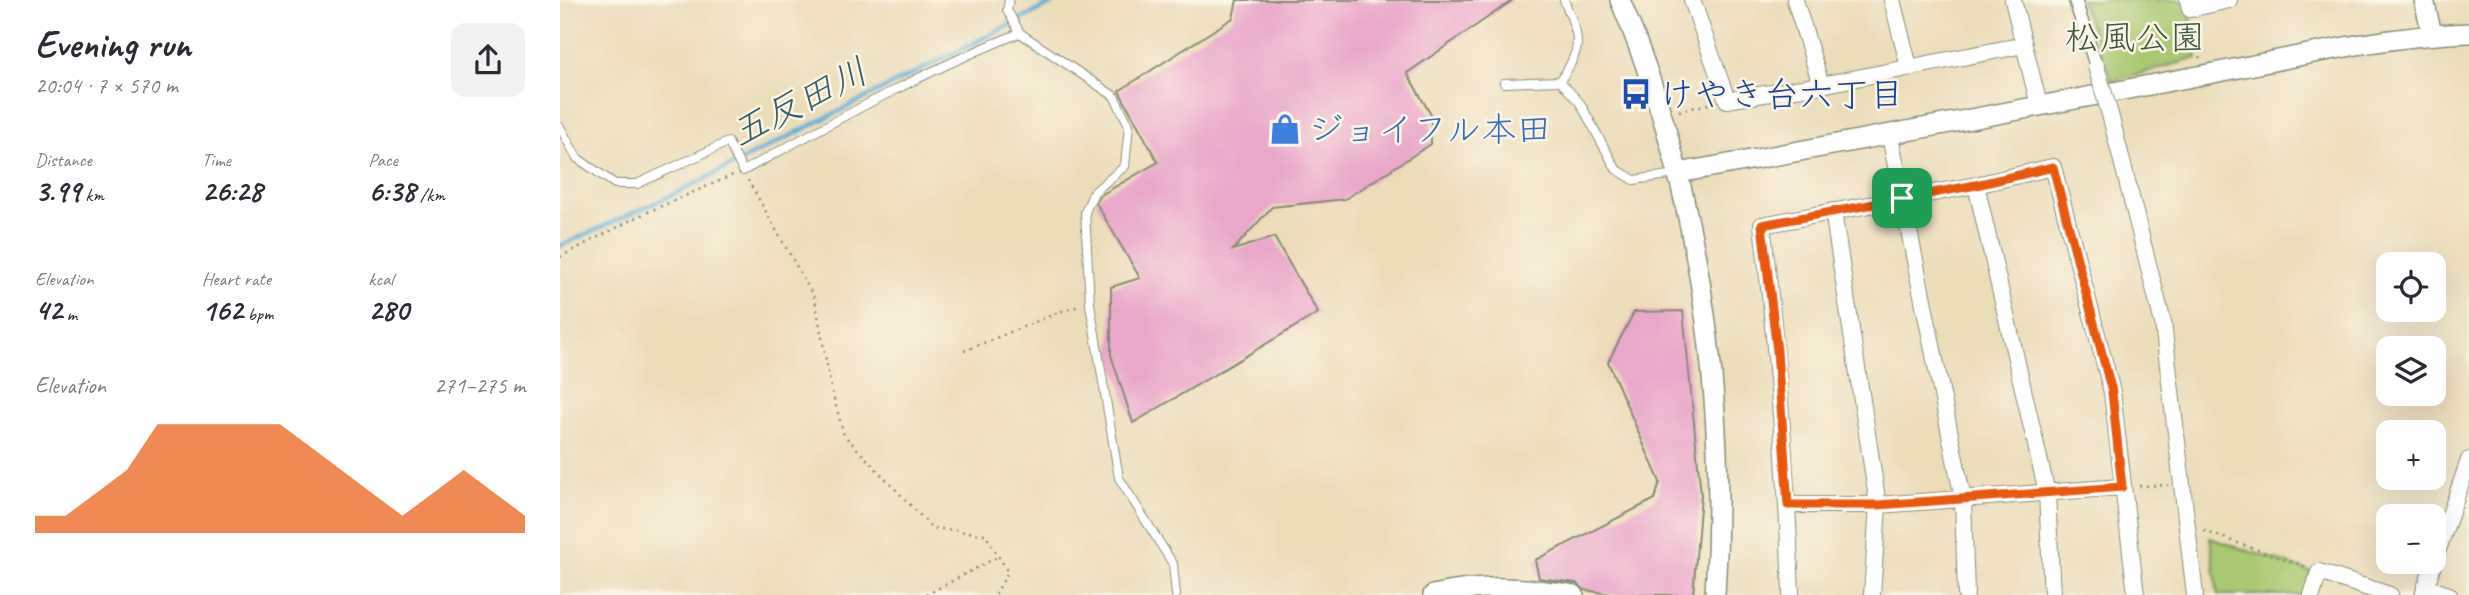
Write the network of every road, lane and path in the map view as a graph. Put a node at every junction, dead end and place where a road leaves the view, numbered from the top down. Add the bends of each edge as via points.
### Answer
1 (1009, 0) edge
2 (1564, 0) edge
3 (1620, 0) edge
4 (1692, 0) edge
5 (1795, 0) edge
6 (1892, 0) edge
7 (2012, 0) edge
8 (2075, 0) edge
9 (2230, 0) edge
10 (2424, 0) edge
11 (2189, 4) edge
12 (1020, 33) junction
13 (2469, 33) edge
14 (2432, 34) junction
15 (2024, 45) junction
16 (2200, 62) dead end
17 (2096, 66) joint
18 (1909, 67) junction
19 (1560, 80) junction
20 (1504, 83) dead end
21 (1821, 85) junction
22 (1727, 100) junction
23 (2039, 104) junction
24 (1662, 115) junction
25 (560, 127) edge
26 (1890, 136) junction
27 (743, 171) junction
28 (1678, 173) junction
29 (1976, 185) junction
30 (1902, 198) junction
31 (1833, 211) junction
32 (560, 257) edge
33 (1090, 304) junction
34 (964, 351) dead end
35 (2469, 460) edge
36 (2183, 484) junction
37 (2122, 487) junction
38 (2047, 493) junction
39 (2463, 498) edge
40 (1963, 499) junction
41 (1788, 505) junction
42 (1878, 505) junction
43 (2187, 525) junction
44 (2446, 536) edge
45 (999, 556) junction
46 (2319, 572) junction
47 (2430, 574) edge
48 (2424, 591) edge
49 (1535, 592) edge
50 (926, 595) edge
51 (995, 595) edge
52 (1176, 595) edge
53 (1433, 595) edge
54 (1574, 595) edge
55 (1715, 595) edge
56 (1791, 595) edge
57 (1872, 595) edge
58 (1966, 595) edge
59 (2052, 595) edge
60 (2136, 595) edge
61 (2195, 595) edge
62 (2312, 595) edge
63 (2390, 595) edge
64 (2449, 595) edge

1 - 12 lane via 1007,10
2 - 19 lane via 1578,44 1575,60
3 - 24 street
4 - 22 street
5 - 21 street
6 - 18 street
7 - 15 street
8 - 17 street
9 - 11 street
10 - 14 street
11 - 16 path
12 - 27 lane via 859,109
12 - 33 lane via 1114,96 1129,125 1125,166 1094,192 1085,212
13 - 14 street
14 - 23 street
15 - 18 street
15 - 23 street
17 - 36 street, bridge via 2163,323
18 - 21 street
19 - 20 lane
19 - 28 lane via 1580,103 1616,169 1634,180
21 - 22 street
22 - 24 path
23 - 26 street
24 - 28 street
25 - 27 lane via 577,158 615,184 637,184 728,142
26 - 28 street
26 - 30 street
27 - 32 path via 641,215
27 - 45 path via 815,299 844,435 932,528 985,534
28 - 55 street via 1711,362 1719,518
29 - 30 street
29 - 37 street via 2053,167 2112,392
29 - 38 street
30 - 31 street
30 - 40 street
31 - 41 street via 1762,225
31 - 42 street
33 - 34 path
33 - 52 lane via 1119,478 1173,564
35 - 39 street
36 - 37 path
36 - 43 street
37 - 38 street
37 - 60 street
38 - 40 street
38 - 59 street
39 - 44 street
40 - 42 street
40 - 58 street
41 - 42 street
41 - 56 street
42 - 57 street
43 - 46 path
43 - 61 street
45 - 50 path
45 - 51 path via 1008,572
46 - 62 street
46 - 63 street
47 - 48 street
48 - 64 street
49 - 53 street via 1496,586
49 - 54 street

